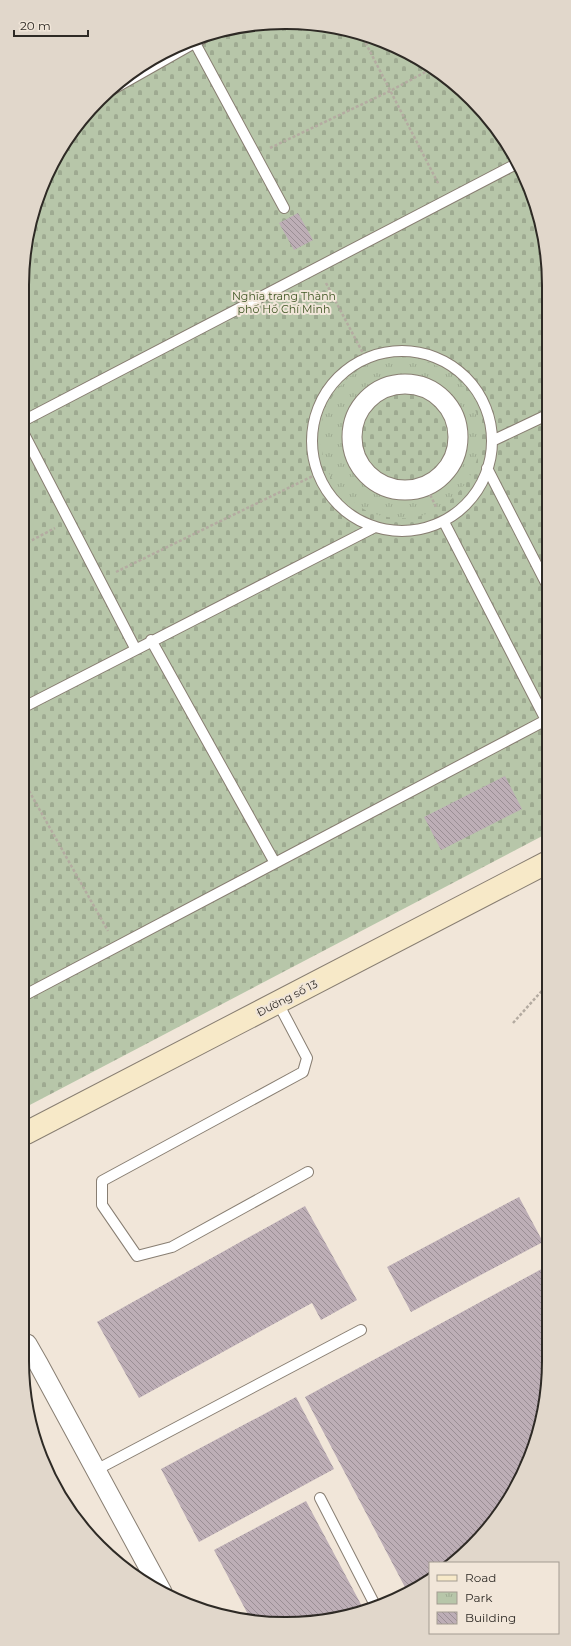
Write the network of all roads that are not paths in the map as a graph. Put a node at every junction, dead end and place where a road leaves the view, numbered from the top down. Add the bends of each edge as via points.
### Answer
1 (196, 45) edge
2 (178, 53) edge
3 (142, 73) edge
4 (512, 165) edge
5 (284, 208) dead end
6 (542, 417) edge
7 (29, 418) edge
8 (492, 441) junction
9 (29, 444) edge
10 (487, 468) junction
11 (426, 486) joint
12 (444, 522) junction
13 (375, 527) junction
14 (542, 575) edge
15 (151, 640) junction
16 (135, 648) junction
17 (29, 703) edge
18 (542, 711) edge
19 (542, 724) edge
20 (275, 863) junction
21 (542, 865) edge
22 (29, 993) edge
23 (278, 1003) junction
24 (29, 1131) edge
25 (308, 1172) dead end
26 (361, 1330) dead end
27 (29, 1348) edge
28 (96, 1470) junction
29 (320, 1498) dead end
30 (157, 1583) edge
31 (373, 1601) edge

1 - 5 lane
2 - 3 lane
4 - 7 lane
6 - 8 lane
8 - 10 lane
8 - 13 lane via 491,422 480,395 462,373 438,357 410,350 382,352 353,364 330,385 315,413 311,444 317,474 333,500 356,520
9 - 16 lane
10 - 12 lane via 484,478 469,502
10 - 14 lane
11 - 11 street via 404,491 387,488 372,480 360,468 353,453 351,436 354,419 362,404 376,392 393,384 411,383 429,389 444,400 454,415 458,434 456,452 448,468
12 - 13 lane via 417,530 386,530
12 - 18 lane
13 - 15 lane
15 - 16 lane
15 - 20 lane
16 - 17 lane
19 - 20 lane
20 - 22 lane
21 - 23 street, Đường số 13
23 - 24 street, Đường số 13
23 - 25 lane via 307,1058 303,1072 102,1181 102,1205 138,1256 172,1247
26 - 28 lane
27 - 28 street
28 - 30 street
29 - 31 lane

